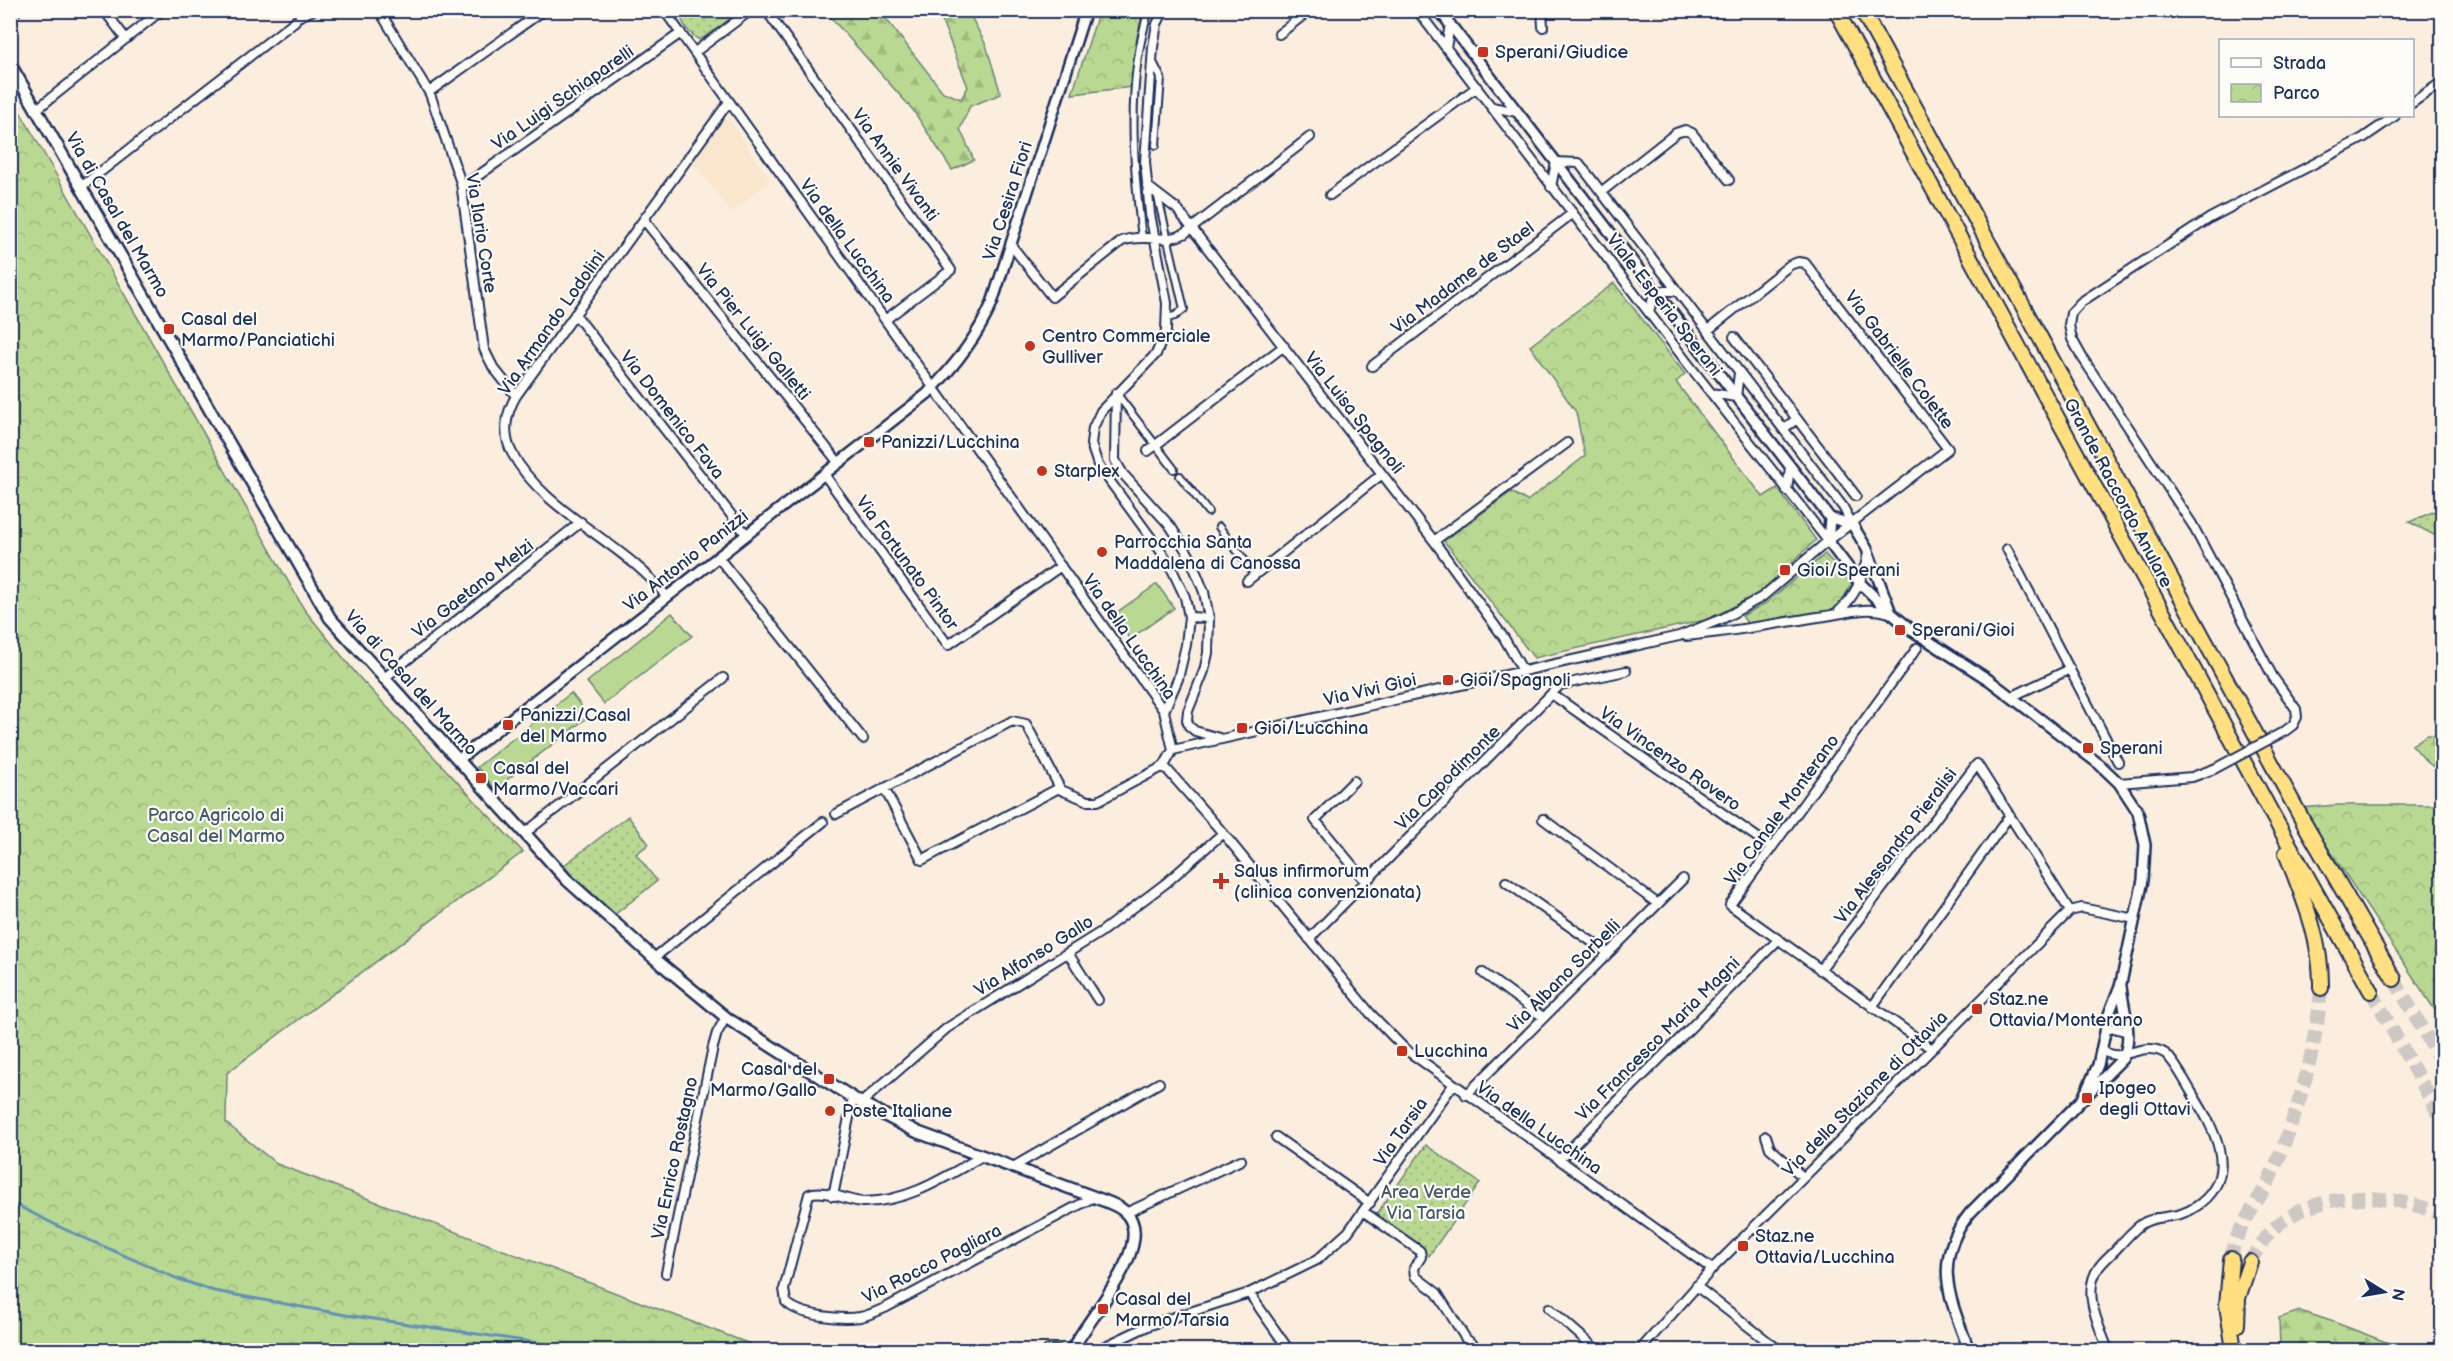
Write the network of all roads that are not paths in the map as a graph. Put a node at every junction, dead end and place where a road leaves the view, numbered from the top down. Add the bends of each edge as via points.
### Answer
1 (19, 10) edge
2 (104, 10) edge
3 (162, 10) edge
4 (313, 10) edge
5 (379, 10) edge
6 (544, 10) edge
7 (751, 10) edge
8 (766, 10) edge
9 (1086, 10) edge
10 (1149, 10) edge
11 (1164, 10) edge
12 (1310, 10) edge
13 (1417, 10) edge
14 (1439, 10) edge
15 (1542, 10) edge
16 (1836, 10) edge
17 (1862, 10) edge
18 (667, 12) edge
19 (10, 17) edge
20 (1450, 24) junction
21 (1543, 27) dead end
22 (681, 33) junction
23 (1279, 34) dead end
24 (126, 39) junction
25 (1446, 48) junction
26 (695, 52) junction
27 (1151, 60) junction
28 (10, 64) edge
29 (2442, 82) edge
30 (1477, 87) junction
31 (429, 92) junction
32 (2414, 102) edge
33 (728, 103) junction
34 (1492, 107) junction
35 (37, 109) junction
36 (1517, 111) junction
37 (2394, 117) edge
38 (1310, 137) dead end
39 (1156, 145) dead end
40 (1556, 162) junction
41 (1729, 180) dead end
42 (1147, 186) junction
43 (81, 187) junction
44 (462, 187) junction
45 (1551, 187) junction
46 (1602, 192) junction
47 (1157, 193) junction
48 (1330, 195) dead end
49 (1573, 213) junction
50 (644, 220) junction
51 (1192, 229) junction
52 (1142, 238) junction
53 (1155, 239) junction
54 (1168, 239) junction
55 (1011, 245) junction
56 (1655, 291) junction
57 (1677, 291) junction
58 (1649, 312) junction
59 (575, 314) junction
60 (1167, 318) junction
61 (885, 320) junction
62 (1708, 330) junction
63 (1734, 337) dead end
64 (1284, 346) junction
65 (1372, 366) dead end
66 (1739, 373) junction
67 (933, 388) junction
68 (1116, 393) junction
69 (1711, 393) junction
70 (516, 396) junction
71 (1736, 397) junction
72 (1789, 409) junction
73 (1775, 419) junction
74 (1797, 419) junction
75 (1784, 429) junction
76 (1805, 429) junction
77 (1791, 439) junction
78 (1567, 443) dead end
79 (1156, 445) junction
80 (1149, 451) dead end
81 (838, 462) junction
82 (1790, 467) junction
83 (1174, 469) dead end
84 (824, 474) junction
85 (1382, 474) junction
86 (1180, 476) dead end
87 (1787, 491) junction
88 (1856, 496) dead end
89 (1208, 512) dead end
90 (1830, 518) junction
91 (581, 522) junction
92 (1852, 524) junction
93 (1219, 527) dead end
94 (746, 534) junction
95 (1434, 541) junction
96 (1828, 541) junction
97 (2007, 549) dead end
98 (1868, 552) junction
99 (718, 557) junction
100 (1060, 566) junction
101 (1255, 574) junction
102 (1247, 581) dead end
103 (1859, 582) junction
104 (667, 597) junction
105 (1838, 612) junction
106 (1891, 613) junction
107 (1189, 617) junction
108 (1209, 618) junction
109 (1679, 636) junction
110 (1917, 648) dead end
111 (2070, 669) junction
112 (1523, 671) junction
113 (1626, 671) dead end
114 (723, 678) dead end
115 (383, 679) junction
116 (1553, 694) junction
117 (2011, 696) junction
118 (1164, 711) junction
119 (1223, 738) junction
120 (863, 739) dead end
121 (1173, 750) junction
122 (459, 760) junction
123 (2118, 762) dead end
124 (1164, 766) junction
125 (1354, 781) dead end
126 (2119, 783) junction
127 (884, 788) junction
128 (1059, 788) junction
129 (836, 814) dead end
130 (2272, 814) junction
131 (2010, 815) junction
132 (1543, 819) dead end
133 (822, 822) dead end
134 (525, 833) junction
135 (1223, 833) junction
136 (1771, 848) junction
137 (1683, 879) dead end
138 (1366, 882) junction
139 (1506, 882) dead end
140 (1658, 904) junction
141 (2070, 910) junction
142 (2135, 919) junction
143 (1310, 939) junction
144 (1778, 940) junction
145 (1068, 953) junction
146 (1608, 953) junction
147 (654, 958) junction
148 (1820, 970) junction
149 (1483, 973) dead end
150 (2394, 979) tunnel mouth
151 (2121, 983) junction
152 (2321, 988) tunnel mouth
153 (2371, 991) tunnel mouth
154 (1098, 1000) dead end
155 (1872, 1007) junction
156 (726, 1017) junction
157 (1544, 1017) junction
158 (2105, 1030) junction
159 (2128, 1032) junction
160 (2101, 1048) junction
161 (1932, 1049) junction
162 (2125, 1054) junction
163 (1160, 1083) dead end
164 (1453, 1085) junction
165 (1466, 1095) junction
166 (2084, 1096) junction
167 (857, 1101) junction
168 (1766, 1136) dead end
169 (1276, 1137) dead end
170 (982, 1156) junction
171 (1241, 1160) dead end
172 (1559, 1160) junction
173 (1013, 1167) junction
174 (1803, 1177) junction
175 (834, 1196) junction
176 (1095, 1197) junction
177 (1370, 1203) junction
178 (1364, 1212) junction
179 (1126, 1213) junction
180 (2230, 1259) tunnel mouth
181 (2250, 1262) tunnel mouth
182 (1712, 1269) junction
183 (666, 1273) dead end
184 (1696, 1287) junction
185 (1249, 1293) junction
186 (1549, 1308) dead end
187 (1048, 1350) edge
188 (1058, 1350) edge
189 (1072, 1350) edge
190 (1097, 1350) edge
191 (1290, 1350) edge
192 (1480, 1350) edge
193 (1597, 1350) edge
194 (1640, 1350) edge
195 (1779, 1350) edge
196 (1969, 1350) edge
197 (2108, 1350) edge
198 (2234, 1350) edge
199 (2239, 1350) edge

1 - 19 street
2 - 24 street
3 - 24 street
4 - 43 street
5 - 31 street, Via Ilario Corte
6 - 31 street
7 - 26 street
8 - 61 street, Via Annie Vivanti via 951,270
9 - 55 street, Via Cesira Fiori
10 - 52 street via 1141,40 1134,127
11 - 27 street via 1155,30
12 - 23 street
13 - 25 street, Viale Esperia Sperani
14 - 20 street, Viale Esperia Sperani
15 - 21 street
16 - 130 highway, Grande Raccordo Anulare
17 - 150 highway, Grande Raccordo Anulare via 2287,793
18 - 22 street, Via della Lucchina
20 - 25 street
20 - 36 street, Viale Esperia Sperani
22 - 26 street, Via della Lucchina
22 - 44 street, Via Luigi Schiaparelli
24 - 35 street
25 - 30 street, Viale Esperia Sperani
26 - 33 street, Via della Lucchina
27 - 39 street via 1161,78
27 - 42 street via 1145,136
28 - 35 main road, Via di Casal del Marmo
29 - 32 street
30 - 34 street, Viale Esperia Sperani
30 - 48 street
31 - 44 street, Via Ilario Corte
33 - 50 street, Via Armando Lodolini
33 - 61 street, Via della Lucchina
34 - 36 street
34 - 45 street, Viale Esperia Sperani
35 - 43 main road, Via di Casal del Marmo
36 - 40 street, Viale Esperia Sperani
37 - 126 street, bridge via 2363,138 2210,218 2094,292 2071,313 2072,339 2082,357 2192,524 2273,677 2296,709 2293,725 2285,731 2214,769 2192,777
38 - 51 street
40 - 45 street
40 - 46 street, Viale Esperia Sperani via 1579,163
40 - 56 street, Viale Esperia Sperani
41 - 46 street via 1694,134 1683,130
42 - 47 street, Via Luisa Spagnoli
42 - 53 street
43 - 115 main road, Via di Casal del Marmo via 330,618
44 - 70 street, Via Ilario Corte via 484,349
45 - 49 street, Viale Esperia Sperani
46 - 57 street, Viale Esperia Sperani
47 - 51 street, Via Luisa Spagnoli via 1175,206
47 - 54 street
49 - 58 street, Viale Esperia Sperani
49 - 65 street, Via Madame de Stael
50 - 59 street, Via Armando Lodolini
50 - 81 street, Via Pier Luigi Galletti
51 - 54 street
51 - 64 street, Via Luisa Spagnoli
52 - 53 street
52 - 55 street via 1119,242 1052,297
53 - 54 street
53 - 60 street
54 - 60 street via 1185,309
55 - 67 street, Via Cesira Fiori via 982,326
56 - 57 street
56 - 58 street
56 - 71 street, Viale Esperia Sperani
57 - 62 street, Viale Esperia Sperani
58 - 69 street, Viale Esperia Sperani
59 - 70 street, Via Armando Lodolini
59 - 94 street, Via Domenico Fava
60 - 68 street via 1158,351
61 - 67 street, Via della Lucchina
62 - 66 street, Viale Esperia Sperani
62 - 92 street, Via Gabrielle Colette via 1790,265 1802,262 1809,266 1948,449
63 - 72 street
64 - 79 street
64 - 85 street, Via Luisa Spagnoli
66 - 71 street
66 - 73 street, Viale Esperia Sperani
67 - 81 street, Via Antonio Panizzi
67 - 100 street, Via della Lucchina
68 - 79 street
68 - 107 street via 1093,428 1094,459 1168,561 1182,588
68 - 108 street via 1115,460 1183,546 1204,592
69 - 71 street
69 - 87 street, Viale Esperia Sperani
70 - 91 street, Via Armando Lodolini via 506,422 512,453 539,488
71 - 82 street, Viale Esperia Sperani
72 - 73 street
72 - 74 street
73 - 75 street, Viale Esperia Sperani
74 - 75 street
74 - 76 street
75 - 77 street, Viale Esperia Sperani
76 - 77 street
76 - 88 street
77 - 92 street, Viale Esperia Sperani
78 - 95 street
79 - 80 street
79 - 83 street
81 - 84 street, Via Antonio Panizzi
82 - 87 street
82 - 90 street, Viale Esperia Sperani
84 - 94 street, Via Antonio Panizzi
84 - 100 street, Via Fortunato Pintor via 948,645
85 - 95 street, Via Luisa Spagnoli
85 - 101 street
86 - 89 street
87 - 96 street, Viale Esperia Sperani
90 - 92 street
90 - 96 street
91 - 104 street, Via Armando Lodolini
91 - 115 street, Via Gaetano Melzi
92 - 96 street, Via Vivi Gioi
92 - 98 street, Viale Esperia Sperani
93 - 101 street
94 - 99 street, Via Antonio Panizzi
95 - 112 street, Via Luisa Spagnoli
96 - 103 street, Viale Esperia Sperani
96 - 109 street, Via Vivi Gioi via 1748,605
97 - 111 street
98 - 103 street
98 - 106 street, Viale Esperia Sperani
99 - 104 street, Via Antonio Panizzi
99 - 120 street
100 - 118 street, Via della Lucchina
101 - 102 street
103 - 105 street via 1851,599
103 - 106 street, Viale Esperia Sperani
104 - 122 street, Via Antonio Panizzi
105 - 106 street, Via Vivi Gioi via 1870,609
105 - 109 street, Via Vivi Gioi
106 - 117 street, Viale Esperia Sperani
107 - 108 street
107 - 118 street via 1183,661
108 - 119 street via 1206,662 1187,718 1195,731
109 - 112 street, Via Vivi Gioi
110 - 136 street, Via Canale Monterano
111 - 117 street
111 - 123 street
112 - 119 street, Via Vivi Gioi
113 - 116 street, Via Capodimonte via 1560,685
114 - 134 street
115 - 122 main road, Via di Casal del Marmo
116 - 136 street, Via Vincenzo Rovero
116 - 138 street, Via Capodimonte
117 - 126 street, Viale Esperia Sperani
118 - 121 street, Via della Lucchina
119 - 121 street, Via Vivi Gioi
121 - 124 street
122 - 134 main road, Via di Casal del Marmo
124 - 128 street via 1095,802
124 - 135 street, Via della Lucchina
125 - 138 street via 1315,820
126 - 142 street, Viale Esperia Sperani via 2135,806 2143,832 2143,880
127 - 128 street via 1016,721 1026,724
127 - 128 street via 921,860
127 - 129 street
130 - 152 highway via 2313,925
130 - 153 highway, Grande Raccordo Anulare
131 - 141 street, Via Alessandro Pieralisi
131 - 148 street, Via Alessandro Pieralisi via 1977,764
131 - 155 street
132 - 140 street
133 - 147 street
134 - 147 main road, Via di Casal del Marmo via 594,906
135 - 143 street, Via della Lucchina
135 - 145 street, Via Alfonso Gallo via 1166,883
136 - 144 street, Via Canale Monterano via 1730,905
137 - 140 street, Via Albano Sorbelli
138 - 143 street, Via Capodimonte
139 - 146 street
140 - 146 street, Via Albano Sorbelli
141 - 142 street via 2082,908
141 - 161 street, Via della Stazione di Ottavia
142 - 151 street, Viale Esperia Sperani
143 - 164 street, Via della Lucchina via 1396,1040
144 - 148 street, Via Canale Monterano
144 - 172 street, Via Francesco Maria Magni
145 - 154 street
145 - 167 street, Via Alfonso Gallo via 947,1028
146 - 157 street, Via Albano Sorbelli
147 - 156 main road, Via di Casal del Marmo
148 - 155 street, Via Canale Monterano
149 - 157 street
151 - 158 street
151 - 159 street
155 - 161 street, Via Canale Monterano
156 - 167 main road, Via di Casal del Marmo
156 - 183 street, Via Enrico Rostagno via 713,1047
157 - 165 street, Via Albano Sorbelli
158 - 159 street
158 - 160 street
159 - 162 street
160 - 162 street via 2112,1055
160 - 166 street
161 - 174 street, Via della Stazione di Ottavia
162 - 166 street
162 - 197 street via 2150,1048 2171,1059 2211,1124 2219,1143 2221,1163 2215,1185 2200,1204 2181,1216 2143,1223 2097,1270 2092,1305
163 - 173 street
164 - 165 street, Via della Lucchina
164 - 177 street, Via Tarsia
165 - 172 street, Via della Lucchina
166 - 196 street via 1970,1213 1954,1237 1947,1284
167 - 170 main road, Via di Casal del Marmo via 909,1128
167 - 175 street
168 - 174 street via 1770,1148
169 - 177 street
170 - 173 main road, Via di Casal del Marmo
170 - 175 street, Via Rocco Pagliara via 904,1196 864,1202
171 - 179 street
172 - 182 street, Via della Lucchina
173 - 176 main road, Via di Casal del Marmo
174 - 182 street, Via della Stazione di Ottavia
175 - 176 street, Via Rocco Pagliara via 815,1192 807,1196 784,1293 786,1302 795,1309 841,1318 866,1316 887,1307
176 - 179 main road, Via di Casal del Marmo
177 - 178 street, Via Tarsia
178 - 185 street, Via Tarsia via 1317,1260
178 - 192 street via 1420,1251 1414,1276 1437,1293 1466,1339
179 - 189 main road via 1133,1233 1130,1257
180 - 198 highway via 2227,1305
181 - 199 highway via 2237,1305
182 - 184 street, Via della Stazione di Ottavia
184 - 194 street, Via della Stazione di Ottavia
184 - 195 street
185 - 190 street, Via Tarsia via 1150,1325
185 - 191 street
186 - 193 street
187 - 188 street

